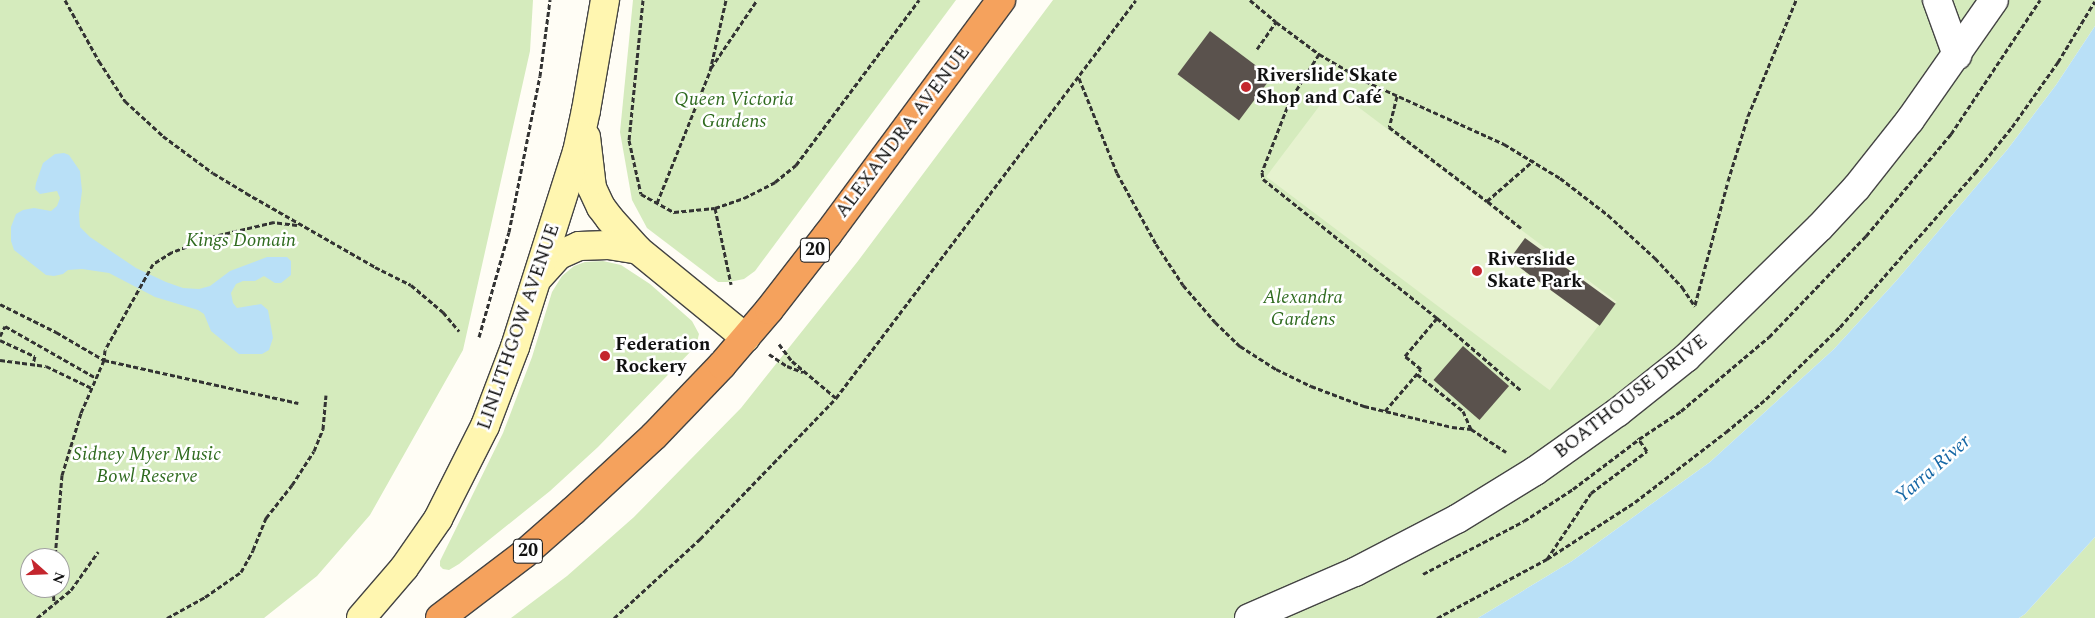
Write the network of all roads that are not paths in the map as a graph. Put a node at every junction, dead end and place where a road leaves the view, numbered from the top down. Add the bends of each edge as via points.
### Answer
1 (605, 0) edge
2 (1001, 0) edge
3 (1937, 0) edge
4 (1994, 0) edge
5 (1958, 55) junction
6 (584, 123) junction
7 (638, 250) junction
8 (535, 282) junction
9 (746, 338) junction
10 (362, 618) edge
11 (440, 618) edge
12 (1249, 618) edge

1 - 6 street, LINLITHGOW AVENUE
2 - 9 highway, ALEXANDRA AVENUE / 20 via 828,234
3 - 5 street
4 - 5 street, BOATHOUSE DRIVE
5 - 12 street, BOATHOUSE DRIVE via 1857,186 1820,227 1686,358 1618,412 1535,471 1458,519 1356,572
6 - 7 street, LINLITHGOW AVENUE via 592,188 601,207
6 - 8 street, LINLITHGOW AVENUE via 565,195
7 - 8 street via 608,245 579,246 559,255
7 - 9 street, LINLITHGOW AVENUE
8 - 10 street, LINLITHGOW AVENUE via 486,426 458,482 423,541
9 - 11 highway, ALEXANDRA AVENUE / 20 via 692,398 602,484 524,554

